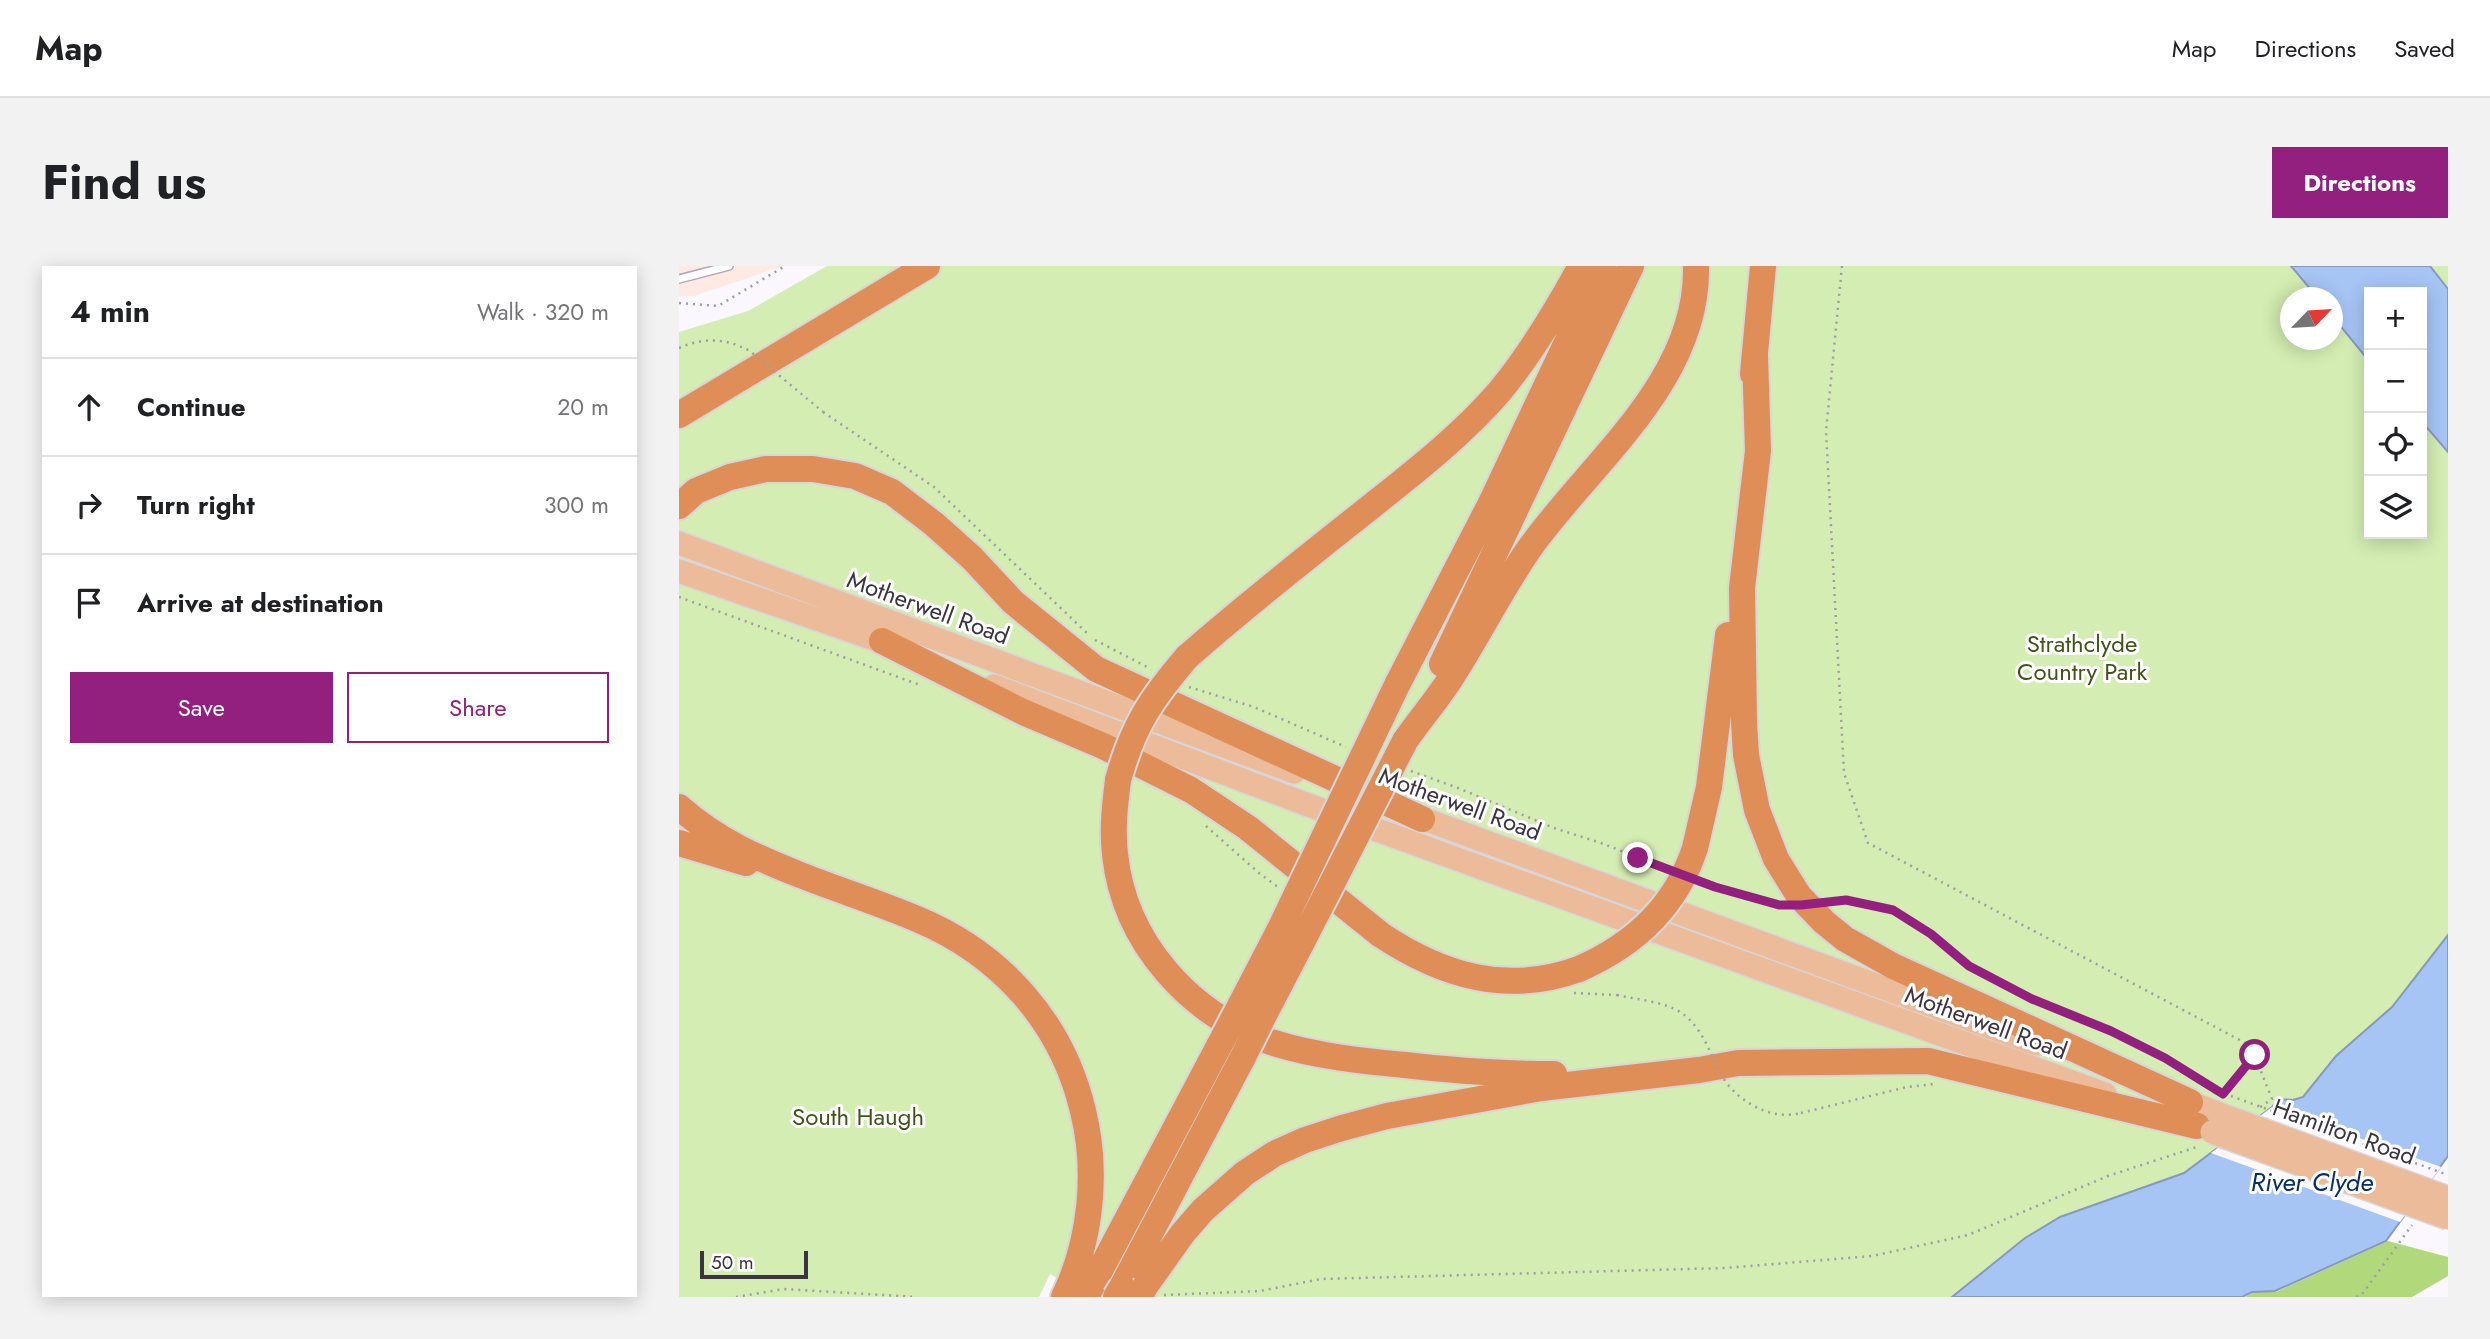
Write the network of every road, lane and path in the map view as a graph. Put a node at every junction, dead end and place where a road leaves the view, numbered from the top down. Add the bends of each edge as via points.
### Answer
1 (729, 266) edge
2 (785, 266) edge
3 (927, 266) edge
4 (1581, 266) edge
5 (1603, 266) edge
6 (1631, 266) edge
7 (1696, 266) edge
8 (1763, 266) edge
9 (1842, 266) edge
10 (679, 279) edge
11 (679, 303) edge
12 (679, 348) edge
13 (1755, 356) junction
14 (679, 415) edge
15 (688, 498) edge
16 (679, 543) edge
17 (679, 570) edge
18 (679, 597) edge
19 (883, 641) junction
20 (1160, 673) dead end
21 (1182, 684) dead end
22 (923, 686) dead end
23 (1405, 741) junction
24 (1354, 750) dead end
25 (1406, 769) dead end
26 (679, 807) edge
27 (1422, 819) junction
28 (1202, 821) dead end
29 (679, 843) edge
30 (1677, 873) dead end
31 (1702, 882) dead end
32 (1281, 889) dead end
33 (858, 898) junction
34 (1291, 935) junction
35 (1573, 981) junction
36 (2251, 1046) dead end
37 (1231, 1051) junction
38 (2255, 1055) dead end
39 (1699, 1070) junction
40 (1933, 1084) dead end
41 (2213, 1111) junction
42 (2161, 1157) dead end
43 (2448, 1177) edge
44 (2445, 1190) edge
45 (2448, 1218) edge
46 (2411, 1226) dead end
47 (1136, 1292) edge
48 (1077, 1293) edge
49 (736, 1297) edge
50 (916, 1297) edge
51 (2356, 1297) edge

1 - 10 lane
2 - 11 path via 718,306
3 - 14 highway
4 - 39 highway, bridge via 1537,342 1472,420 1421,467 1187,657 1147,707 1118,779 1115,855 1130,911 1144,942 1167,973 1193,999 1233,1025 1272,1042 1331,1057 1478,1073
5 - 34 highway, bridge via 1491,503 1397,685
6 - 23 highway
7 - 23 highway via 1683,339 1663,378 1528,551 1448,682
8 - 13 highway
9 - 36 path via 1826,431 1844,773 1868,843
12 - 20 path, bridge via 710,340 750,351 823,412 934,488 1093,639
13 - 35 highway, bridge via 1723,680 1709,787 1695,848 1670,899 1647,926
13 - 41 highway via 1758,452 1742,588 1744,722 1757,810 1776,859 1799,896 1845,939 1893,966
15 - 27 highway via 730,477 766,469 813,469 868,481 892,492 934,524 1013,602 1096,669
16 - 27 main road, Motherwell Road
17 - 19 main road, Motherwell Road
18 - 22 path
19 - 35 highway via 1182,785 1248,828 1402,949 1476,978
19 - 41 main road, Motherwell Road via 1303,803
21 - 24 path via 1254,707
23 - 34 highway, bridge
25 - 30 path
26 - 33 highway via 747,854
27 - 41 main road, Motherwell Road
28 - 32 path
29 - 33 highway
31 - 41 path, bridge via 1779,905 1846,900 1893,910 1969,966 2165,1058
33 - 48 highway via 918,919 973,948 1019,987 1056,1038 1080,1095 1090,1154
34 - 37 highway, bridge
35 - 40 path, bridge via 1686,1016 1702,1037 1723,1082 1737,1097 1766,1112 1793,1115
37 - 47 highway
37 - 48 highway
38 - 41 path
39 - 41 highway via 1738,1063 1928,1061
39 - 47 highway via 1541,1088 1387,1116 1305,1140 1273,1154 1221,1193
41 - 43 path, bridge
41 - 44 main road, Hamilton Road, bridge
41 - 45 main road, Hamilton Road, bridge
42 - 47 path via 1968,1235 1872,1256 1725,1268 1321,1279 1260,1291
43 - 44 path
46 - 51 path
49 - 50 path via 784,1289

